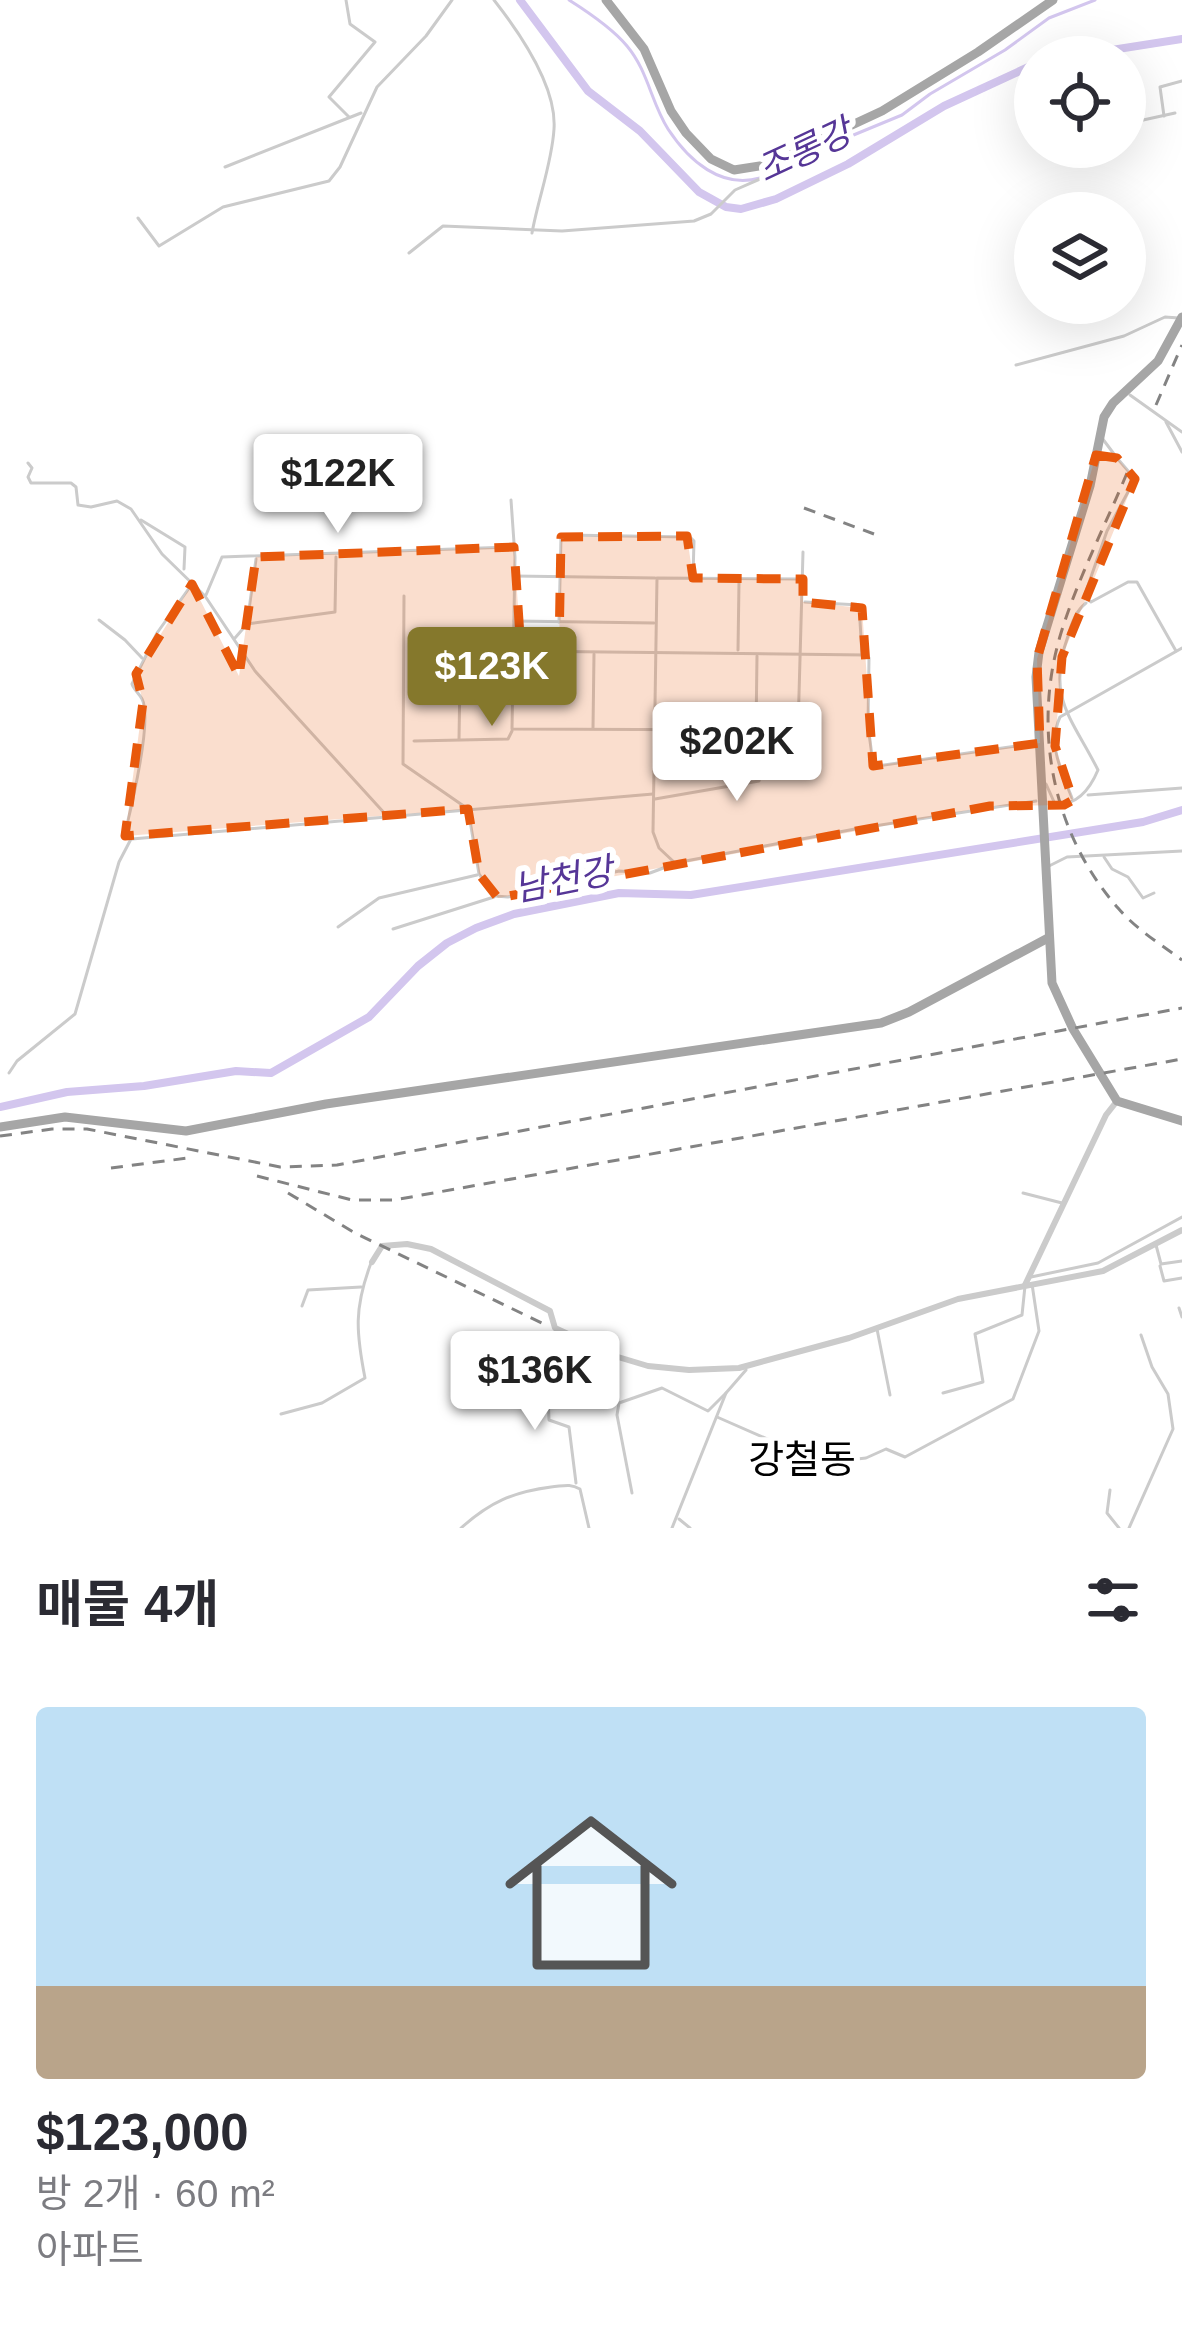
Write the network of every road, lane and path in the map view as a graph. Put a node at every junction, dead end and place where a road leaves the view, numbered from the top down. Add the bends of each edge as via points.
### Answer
1 (346, 0) edge
2 (452, 0) edge
3 (494, 0) edge
4 (606, 0) edge
5 (1053, 0) edge
6 (1182, 81) edge
7 (363, 112) junction
8 (1175, 113) dead end
9 (1164, 116) junction
10 (349, 118) junction
11 (1146, 120) edge
12 (839, 131) junction
13 (225, 167) dead end
14 (138, 218) dead end
15 (532, 230) junction
16 (410, 253) dead end
17 (1181, 318) edge
18 (1016, 365) dead end
19 (1123, 393) junction
20 (1163, 416) junction
21 (1182, 432) edge
22 (1100, 436) junction
23 (1182, 452) edge
24 (1096, 455) junction
25 (1117, 458) junction
26 (28, 463) dead end
27 (511, 500) dead end
28 (136, 515) junction
29 (514, 547) junction
30 (803, 552) dead end
31 (335, 556) junction
32 (256, 557) junction
33 (183, 574) junction
34 (514, 576) junction
35 (560, 577) junction
36 (656, 578) junction
37 (692, 578) junction
38 (739, 580) junction
39 (803, 580) junction
40 (192, 584) junction
41 (205, 596) junction
42 (404, 596) dead end
43 (803, 602) junction
44 (1088, 602) junction
45 (99, 620) dead end
46 (513, 621) junction
47 (559, 622) junction
48 (656, 623) junction
49 (247, 625) junction
50 (414, 636) dead end
51 (235, 638) junction
52 (1179, 650) edge
53 (513, 651) junction
54 (594, 652) junction
55 (656, 653) junction
56 (738, 654) junction
57 (757, 654) junction
58 (801, 654) junction
59 (862, 655) junction
60 (142, 658) junction
61 (460, 675) junction
62 (512, 676) junction
63 (1064, 712) junction
64 (512, 729) junction
65 (593, 730) junction
66 (654, 730) junction
67 (756, 731) junction
68 (414, 741) dead end
69 (459, 741) junction
70 (1040, 743) junction
71 (764, 754) dead end
72 (1043, 778) junction
73 (1182, 788) edge
74 (1086, 794) junction
75 (653, 796) junction
76 (1073, 800) junction
77 (1044, 805) junction
78 (468, 809) junction
79 (387, 816) junction
80 (130, 839) junction
81 (1182, 851) edge
82 (1103, 856) junction
83 (675, 863) junction
84 (1046, 863) junction
85 (479, 874) junction
86 (1154, 893) dead end
87 (495, 896) junction
88 (338, 927) dead end
89 (393, 929) dead end
90 (1048, 938) junction
91 (1030, 947) junction
92 (1049, 956) junction
93 (9, 1073) dead end
94 (1117, 1101) junction
95 (1182, 1121) edge
96 (0, 1127) edge
97 (1023, 1192) dead end
98 (1064, 1203) junction
99 (1182, 1217) edge
100 (1182, 1230) edge
101 (1156, 1244) junction
102 (1133, 1250) junction
103 (372, 1262) joint
104 (1182, 1262) edge
105 (1161, 1264) junction
106 (1182, 1278) edge
107 (1029, 1282) junction
108 (362, 1286) junction
109 (302, 1306) dead end
110 (1179, 1308) edge
111 (1182, 1317) edge
112 (876, 1327) junction
113 (1141, 1335) dead end
114 (752, 1365) junction
115 (548, 1368) dead end
116 (726, 1393) junction
117 (943, 1394) dead end
118 (890, 1395) dead end
119 (281, 1414) dead end
120 (717, 1417) junction
121 (576, 1485) junction
122 (1110, 1490) dead end
123 (632, 1492) dead end
124 (677, 1518) junction
125 (461, 1528) edge
126 (589, 1528) edge
127 (672, 1528) edge
128 (690, 1528) edge
129 (1119, 1528) edge
130 (1129, 1528) edge

1 - 10 street via 350,23 375,42 328,97
2 - 7 street
3 - 15 street via 543,82 554,119
4 - 12 main road via 651,61 675,117 715,163 761,167
5 - 12 main road
6 - 9 street via 1160,87
7 - 10 street
7 - 14 street via 339,169 323,184 223,207 160,246
8 - 9 street
9 - 11 street
10 - 13 street
12 - 15 street via 833,147 735,190 714,212 676,224
15 - 16 street via 443,226
17 - 18 street via 1165,316 1124,336
17 - 19 main road via 1158,361
19 - 20 street
19 - 22 main road via 1106,412
20 - 21 street
20 - 23 street
22 - 24 main road
22 - 25 street
24 - 25 street
24 - 70 main road via 1039,652
25 - 44 street via 1135,479 1091,573
26 - 28 street via 31,483 70,483 78,505 121,502
27 - 29 street
28 - 33 street
28 - 33 street via 185,547
29 - 31 street
29 - 34 street
30 - 39 street
31 - 32 street
31 - 49 street via 335,612
32 - 41 street via 222,557
32 - 49 street
33 - 40 street
34 - 35 street
34 - 46 street
35 - 36 street
35 - 37 street via 562,536 630,535 693,538
35 - 47 street
36 - 37 street
36 - 48 street
37 - 38 street
38 - 39 street
38 - 56 street
39 - 43 street
40 - 41 street
40 - 60 street
41 - 51 street
42 - 78 street via 404,764
43 - 58 street
43 - 59 street via 859,605
44 - 52 street via 1137,582
44 - 63 street via 1062,657
45 - 60 street
46 - 47 street
46 - 53 street
47 - 48 street
48 - 55 street
49 - 51 street
50 - 61 street via 415,673
51 - 79 street via 255,671
52 - 63 street
53 - 54 street
53 - 62 street
54 - 55 street
54 - 65 street
55 - 56 street
55 - 66 street
56 - 57 street
57 - 58 street
57 - 67 street
58 - 59 street
58 - 67 street via 800,728
59 - 70 street via 869,658 868,726 877,766
60 - 80 street via 132,684 143,722 124,832
61 - 62 street
61 - 69 street
62 - 64 street
63 - 74 street via 1098,770
63 - 76 street via 1055,746
64 - 65 street
64 - 69 street via 503,740
65 - 66 street
66 - 67 street
66 - 75 street
68 - 69 street
70 - 72 main road
71 - 75 street via 759,781
72 - 76 street via 1055,804
72 - 77 main road
73 - 74 street
74 - 76 street
75 - 78 street
75 - 83 street via 652,832
77 - 83 street
77 - 84 main road
78 - 79 street
78 - 85 street
79 - 80 street
80 - 93 street via 75,1014
81 - 82 street
82 - 84 street
82 - 86 street via 1143,898
83 - 87 street
84 - 90 main road
85 - 87 street
85 - 88 street via 379,898
87 - 89 street
90 - 91 main road
90 - 92 main road
91 - 92 main road
91 - 96 main road via 881,1023 186,1131 65,1117
92 - 94 main road via 1054,992
94 - 95 main road
94 - 98 street
97 - 98 street
98 - 107 street
99 - 102 street
100 - 101 street
101 - 102 street
101 - 105 street
102 - 107 street via 1094,1273
103 - 108 street
103 - 114 street via 388,1244 430,1249 550,1311 555,1328 638,1364
104 - 105 street
105 - 106 street via 1164,1281
107 - 112 street
107 - 117 street via 1022,1316 975,1334 983,1382
107 - 120 street via 1039,1331 1013,1400 904,1457 889,1449 822,1463
108 - 109 street via 308,1290
108 - 119 street via 356,1342 365,1378 322,1403
110 - 111 street
112 - 114 street
112 - 118 street
113 - 130 street via 1173,1429
114 - 116 street
115 - 121 street via 549,1420 569,1427
116 - 120 street
116 - 123 street via 708,1411 662,1388 619,1403
120 - 124 street
121 - 125 street via 517,1491
121 - 126 street
122 - 129 street via 1107,1513
124 - 127 street
124 - 128 street

